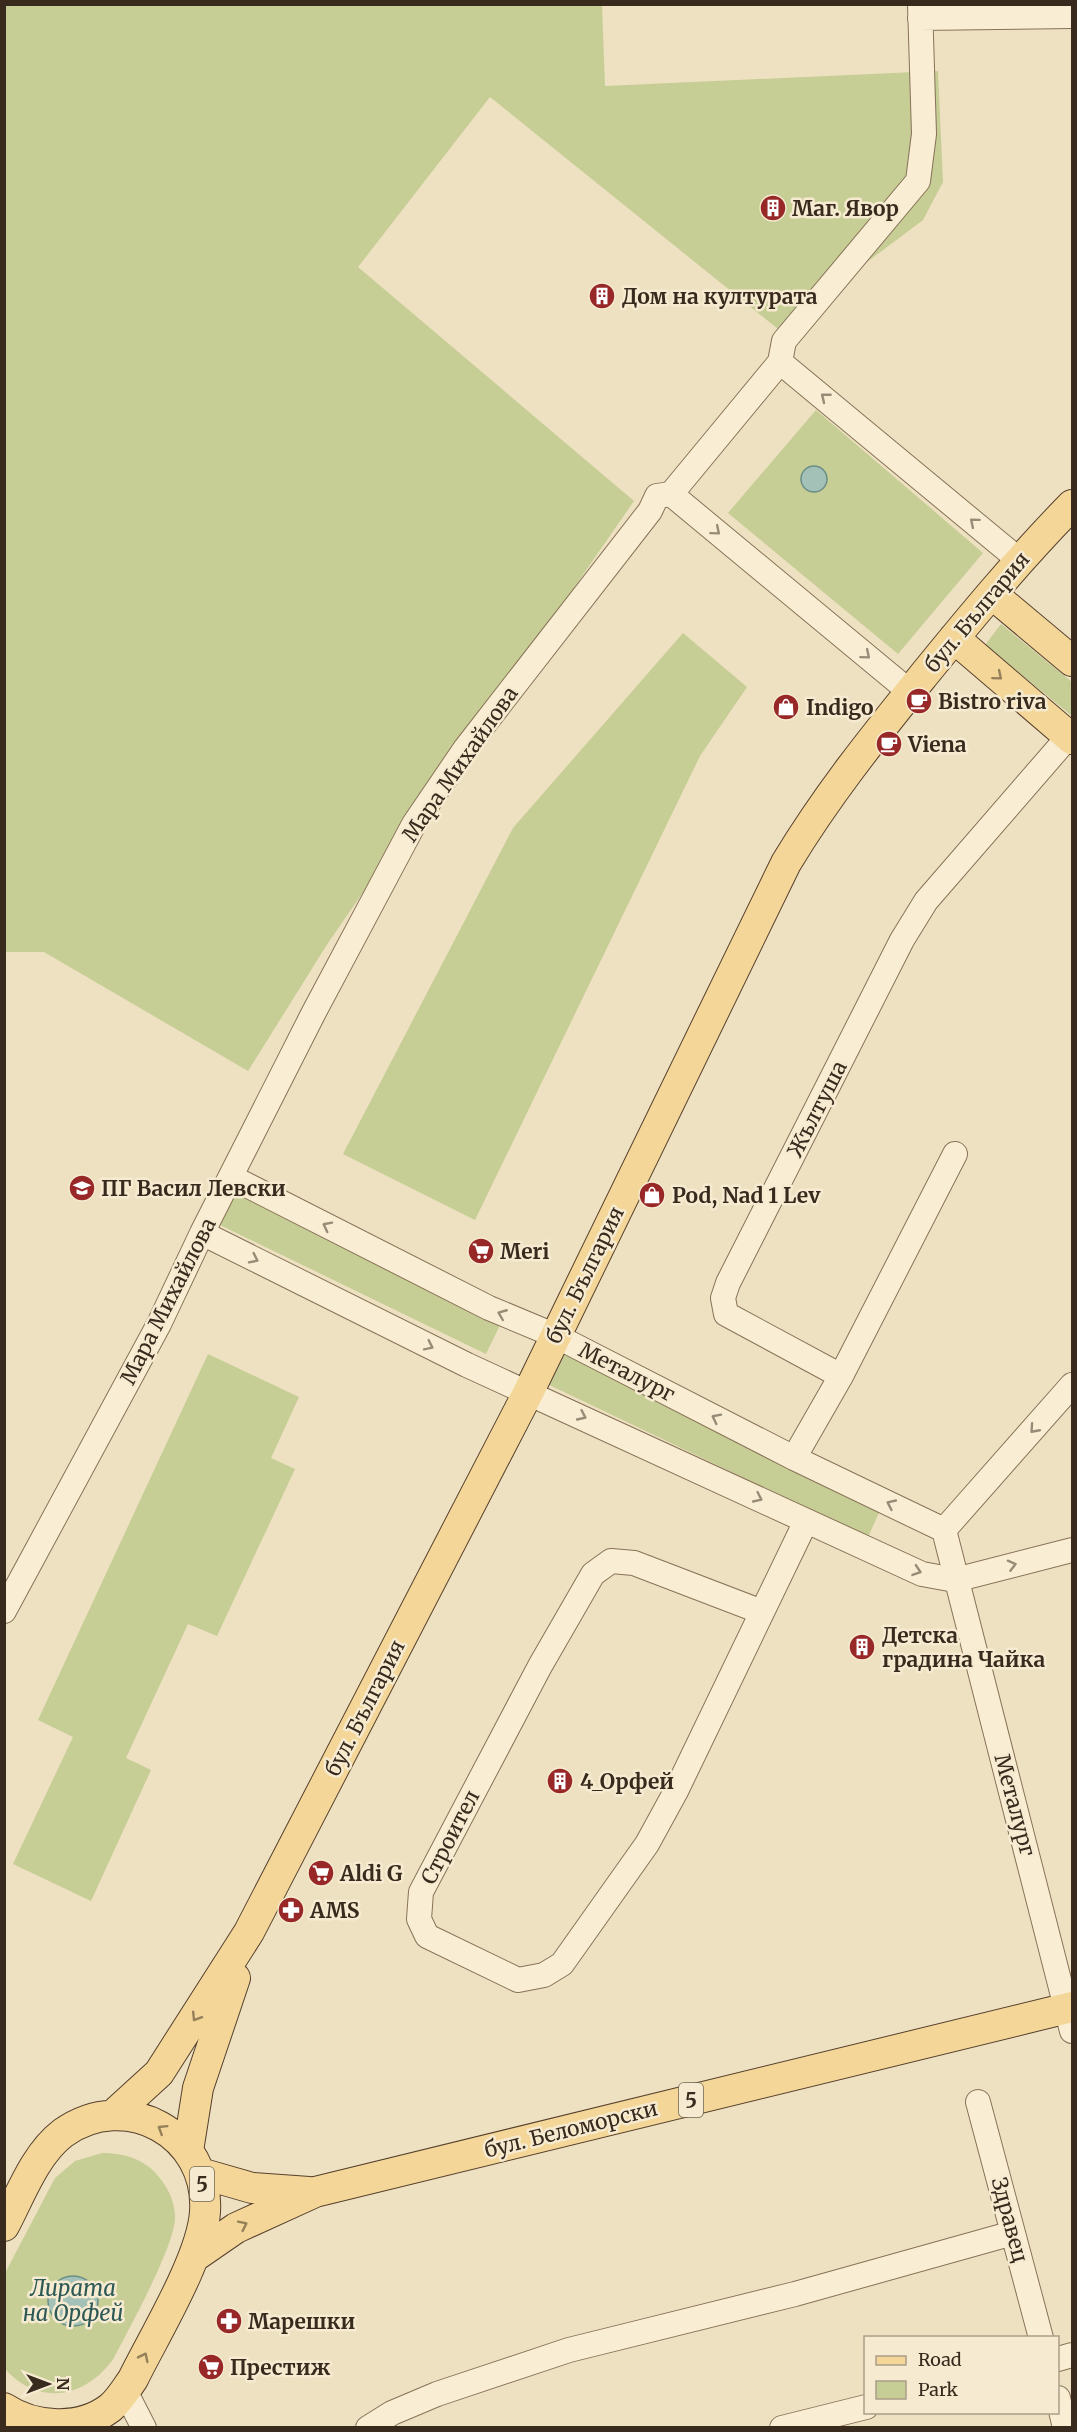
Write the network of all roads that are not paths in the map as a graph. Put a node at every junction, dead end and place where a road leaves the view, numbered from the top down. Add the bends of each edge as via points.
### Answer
1 (920, 11) edge
2 (1072, 16) edge
3 (780, 362) junction
4 (671, 494) junction
5 (1072, 505) edge
6 (1018, 561) junction
7 (992, 594) junction
8 (954, 638) junction
9 (1072, 661) edge
10 (910, 692) junction
11 (1071, 738) edge
12 (955, 1154) dead end
13 (231, 1177) junction
14 (202, 1233) junction
15 (556, 1336) junction
16 (841, 1376) junction
17 (1072, 1385) edge
18 (529, 1391) junction
19 (794, 1458) junction
20 (806, 1521) junction
21 (944, 1530) junction
22 (1072, 1550) edge
23 (955, 1580) junction
24 (4, 1611) edge
25 (762, 1612) junction
26 (249, 1932) junction
27 (1071, 2015) edge
28 (978, 2102) dead end
29 (113, 2115) junction
30 (194, 2162) junction
31 (315, 2192) junction
32 (4, 2226) edge
33 (1013, 2233) junction
34 (194, 2257) junction
35 (1041, 2336) edge
36 (124, 2391) junction
37 (1059, 2402) edge
38 (864, 2407) edge
39 (4, 2408) edge
40 (86, 2424) edge
41 (144, 2427) edge
42 (368, 2427) edge
43 (782, 2427) edge
44 (1065, 2427) edge

1 - 2 street
1 - 3 street, Мара Михайлова via 924,134 918,181 784,341
3 - 4 street, Мара Михайлова
6 -> 3 street
4 -> 10 street
4 - 13 street, Мара Михайлова via 657,496 650,511 465,749 414,824
5 - 6 main road, бул. България
6 - 7 main road, бул. България
7 - 8 main road, бул. България
7 - 9 main road
8 - 10 main road, бул. България
8 -> 11 main road
10 - 15 main road, бул. България via 821,805 786,863
11 - 16 street, Жълтуша via 926,901 902,940 728,1283 723,1298 726,1314
12 - 16 street
13 - 14 street, Мара Михайлова
15 -> 13 street, Металург via 489,1308
14 -> 18 street via 468,1365
14 - 24 street, Мара Михайлова via 159,1324
15 - 18 main road, бул. България
19 -> 15 street, Металург
16 - 19 street
17 -> 21 street
18 -> 20 street
18 - 26 main road, бул. България
21 -> 19 street, Металург
20 -> 23 street via 922,1574
20 - 25 street, Строител
21 - 23 street, Металург
23 -> 22 street
23 - 27 street, Металург
25 - 25 street, Строител via 647,1844 562,1964 544,1975 518,1980 427,1936 419,1918 422,1892 540,1666 593,1574 611,1561 634,1563
26 -> 29 main road, бул. България via 163,2068
26 - 30 main road, бул. България via 203,2068 193,2110
27 - 31 main road, бул. Беломорски / 5
28 - 33 street, Здравец
30 -> 29 main road, 5 via 159,2126 139,2118
29 - 32 main road, 5 via 90,2118 61,2134 37,2165
30 - 31 main road, бул. Беломорски / 5 via 252,2188
30 - 34 main road, 5 via 205,2211
34 -> 31 main road, бул. Беломорски / 5 via 236,2228
33 - 35 street, Здравец
33 - 42 street via 795,2294 569,2350 437,2394
36 -> 34 main road, 5
36 - 40 main road, 5 via 110,2408
36 - 41 street
37 - 44 street
38 - 43 street
39 - 40 main road, 5 via 26,2419

